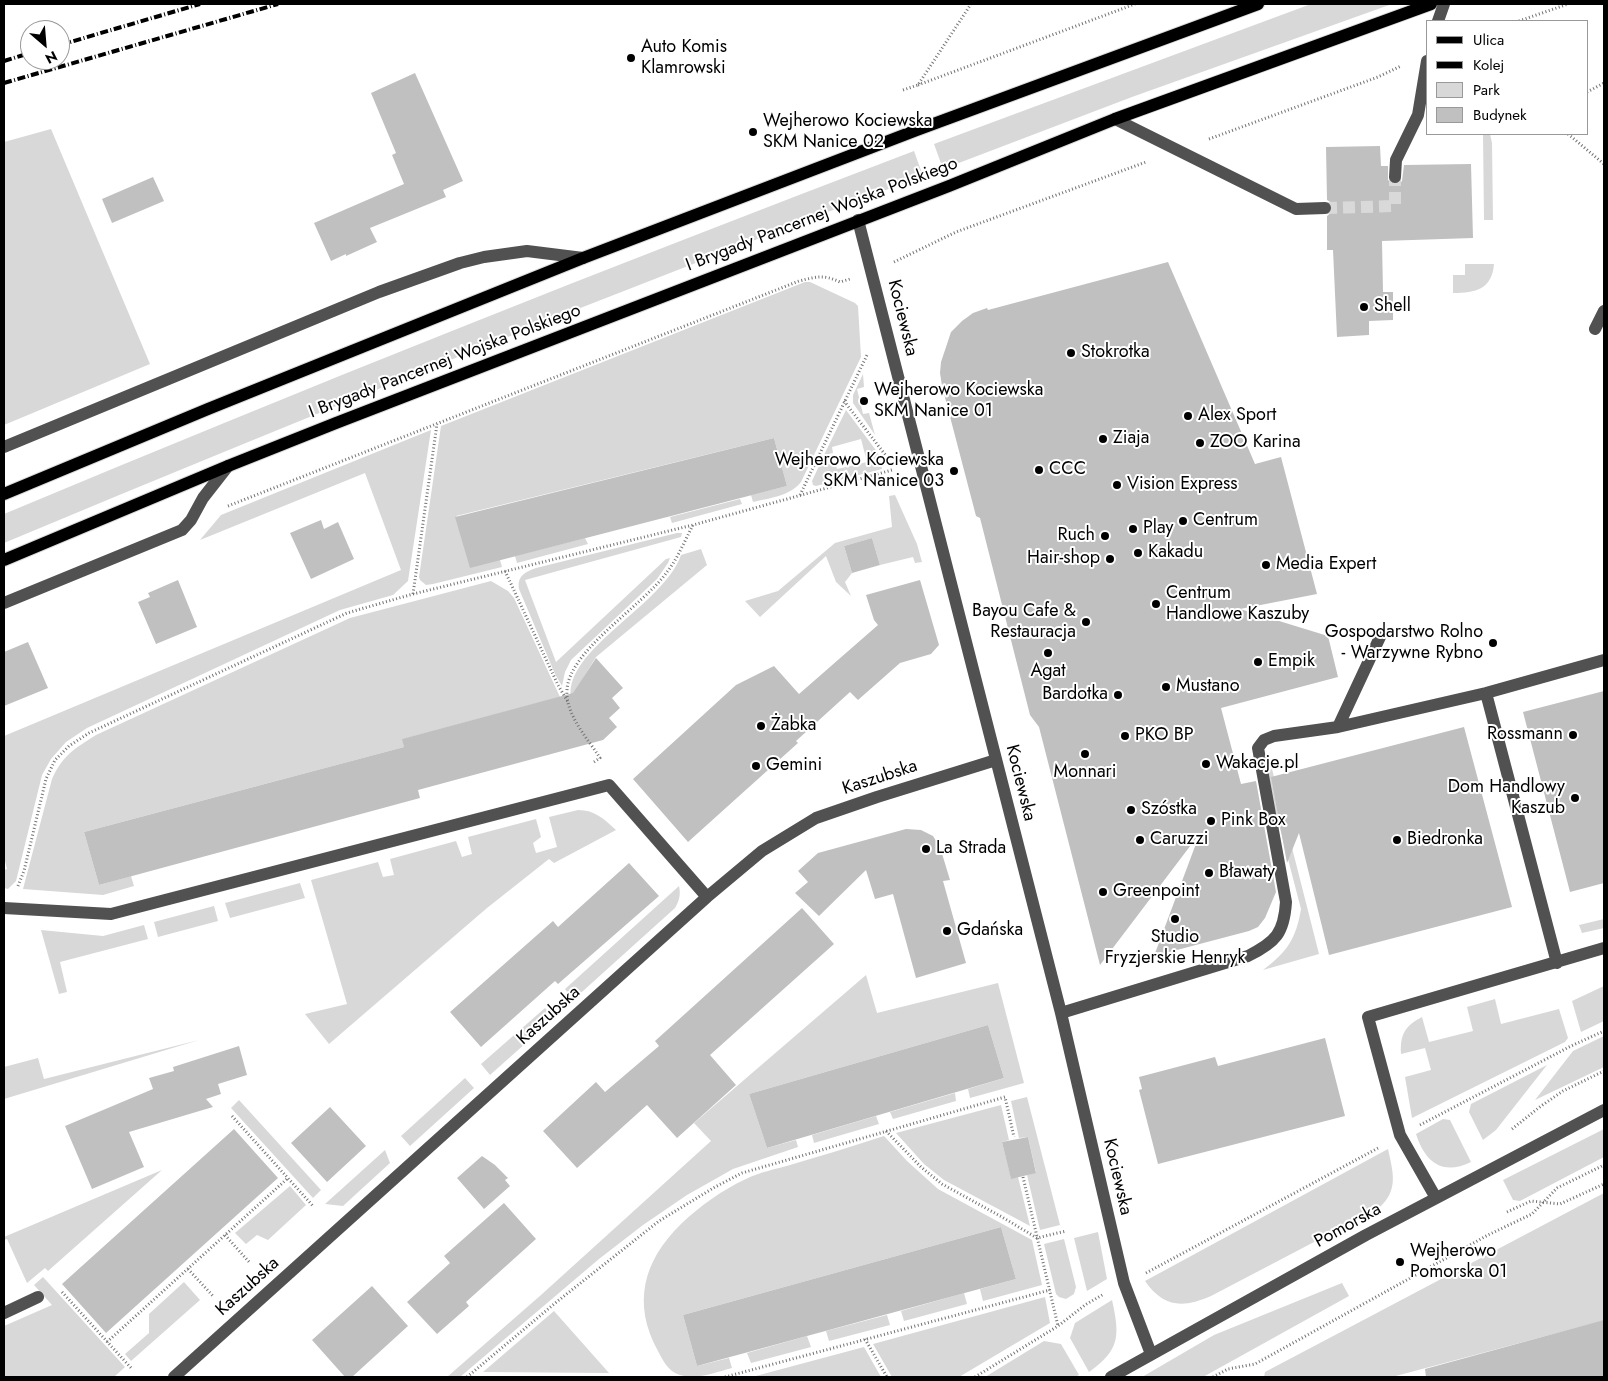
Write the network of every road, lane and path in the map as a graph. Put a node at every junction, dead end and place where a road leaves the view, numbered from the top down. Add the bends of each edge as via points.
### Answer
1 (971, 4) edge
2 (1135, 4) edge
3 (1258, 4) edge
4 (1431, 4) edge
5 (1444, 4) edge
6 (1568, 4) edge
7 (1438, 20) edge
8 (1522, 20) edge
9 (1426, 67) edge
10 (1604, 83) edge
11 (918, 85) junction
12 (902, 90) dead end
13 (1588, 91) edge
14 (1115, 119) junction
15 (1569, 135) edge
16 (1604, 164) edge
17 (1395, 177) tunnel mouth
18 (1325, 208) tunnel mouth
19 (858, 220) junction
20 (956, 232) dead end
21 (583, 258) junction
22 (894, 262) dead end
23 (850, 279) dead end
24 (1604, 311) edge
25 (1595, 329) dead end
26 (867, 355) dead end
27 (844, 402) junction
28 (437, 424) junction
29 (4, 447) edge
30 (890, 461) dead end
31 (228, 466) junction
32 (892, 470) dead end
33 (4, 494) edge
34 (800, 495) junction
35 (226, 507) dead end
36 (693, 525) junction
37 (4, 560) edge
38 (505, 571) junction
39 (413, 594) junction
40 (4, 604) edge
41 (1380, 637) dead end
42 (1604, 660) edge
43 (1486, 693) junction
44 (569, 705) junction
45 (1338, 727) junction
46 (996, 760) junction
47 (593, 763) dead end
48 (17, 888) dead end
49 (708, 897) junction
50 (4, 908) edge
51 (1604, 948) edge
52 (1557, 963) junction
53 (1061, 1014) junction
54 (1604, 1031) edge
55 (1604, 1071) edge
56 (1604, 1110) edge
57 (232, 1116) dead end
58 (1510, 1130) dead end
59 (886, 1131) junction
60 (1400, 1135) junction
61 (1014, 1138) dead end
62 (1604, 1165) edge
63 (1023, 1177) dead end
64 (288, 1178) junction
65 (1604, 1184) edge
66 (1436, 1198) junction
67 (1544, 1202) junction
68 (313, 1206) dead end
69 (1508, 1212) dead end
70 (1066, 1231) dead end
71 (225, 1235) junction
72 (1037, 1238) junction
73 (250, 1263) dead end
74 (188, 1269) junction
75 (1124, 1283) junction
76 (56, 1286) dead end
77 (1050, 1290) junction
78 (213, 1296) dead end
79 (38, 1297) dead end
80 (4, 1313) edge
81 (1058, 1326) junction
82 (865, 1339) junction
83 (107, 1342) junction
84 (1150, 1354) junction
85 (132, 1369) dead end
86 (174, 1377) edge
87 (467, 1377) edge
88 (725, 1377) edge
89 (887, 1377) edge
90 (975, 1377) edge
91 (1111, 1377) edge
92 (1213, 1377) edge

1 - 11 path
2 - 11 path
3 - 21 main road
4 - 14 main road, I Brygady Pancernej Wojska Polskiego
5 - 7 street
6 - 8 path
9 - 17 street via 1418,114 1396,160
10 - 13 path
11 - 12 path
14 - 18 street via 1296,209
14 - 19 main road, I Brygady Pancernej Wojska Polskiego
15 - 16 path
19 - 31 main road, I Brygady Pancernej Wojska Polskiego
19 - 46 street, Kociewska
20 - 22 path
21 - 29 street via 527,251 460,264 362,300
21 - 33 main road
23 - 28 path via 840,282 819,276 799,281
24 - 25 street
26 - 27 path
27 - 30 path
27 - 34 path
28 - 35 path
28 - 39 path
31 - 37 main road, I Brygady Pancernej Wojska Polskiego
31 - 40 street via 182,530
32 - 34 path
34 - 36 path
36 - 38 path
36 - 44 path via 667,572 646,596 587,650 573,668 566,691
38 - 39 path
38 - 44 path
39 - 48 path via 347,613 89,733 69,746 55,760 46,779
41 - 45 street
42 - 43 street
43 - 45 street
43 - 52 street
44 - 47 path via 600,758
45 - 53 street via 1274,736 1264,740 1258,748 1286,902 1285,920 1279,935 1265,948 1248,956
46 - 49 street, Kaszubska via 816,818 762,851
46 - 53 street, Kociewska
49 - 50 street via 609,786 111,914
49 - 86 street, Kaszubska
51 - 52 street
52 - 60 street via 1368,1017
53 - 75 street, Kociewska
54 - 60 path
55 - 58 path via 1563,1091
56 - 66 street, Pomorska
57 - 64 path
59 - 61 path via 1005,1097
59 - 72 path via 942,1184
59 - 87 path via 760,1167 715,1186 659,1221
60 - 66 street
60 - 75 path via 1150,1272
62 - 67 path via 1557,1188
63 - 72 path
64 - 68 path
64 - 71 path
65 - 67 path via 1560,1204
66 - 84 street, Pomorska
67 - 69 path via 1531,1201
67 - 92 path via 1532,1214 1255,1364 1228,1369
70 - 72 path
71 - 73 path
71 - 74 path
72 - 77 path
74 - 78 path
74 - 83 path
75 - 81 path via 1085,1305
75 - 84 street, Kociewska
76 - 83 path
77 - 81 path
77 - 82 path
79 - 80 street
81 - 90 path
82 - 88 path
82 - 89 path
83 - 85 path
84 - 91 street, Pomorska

